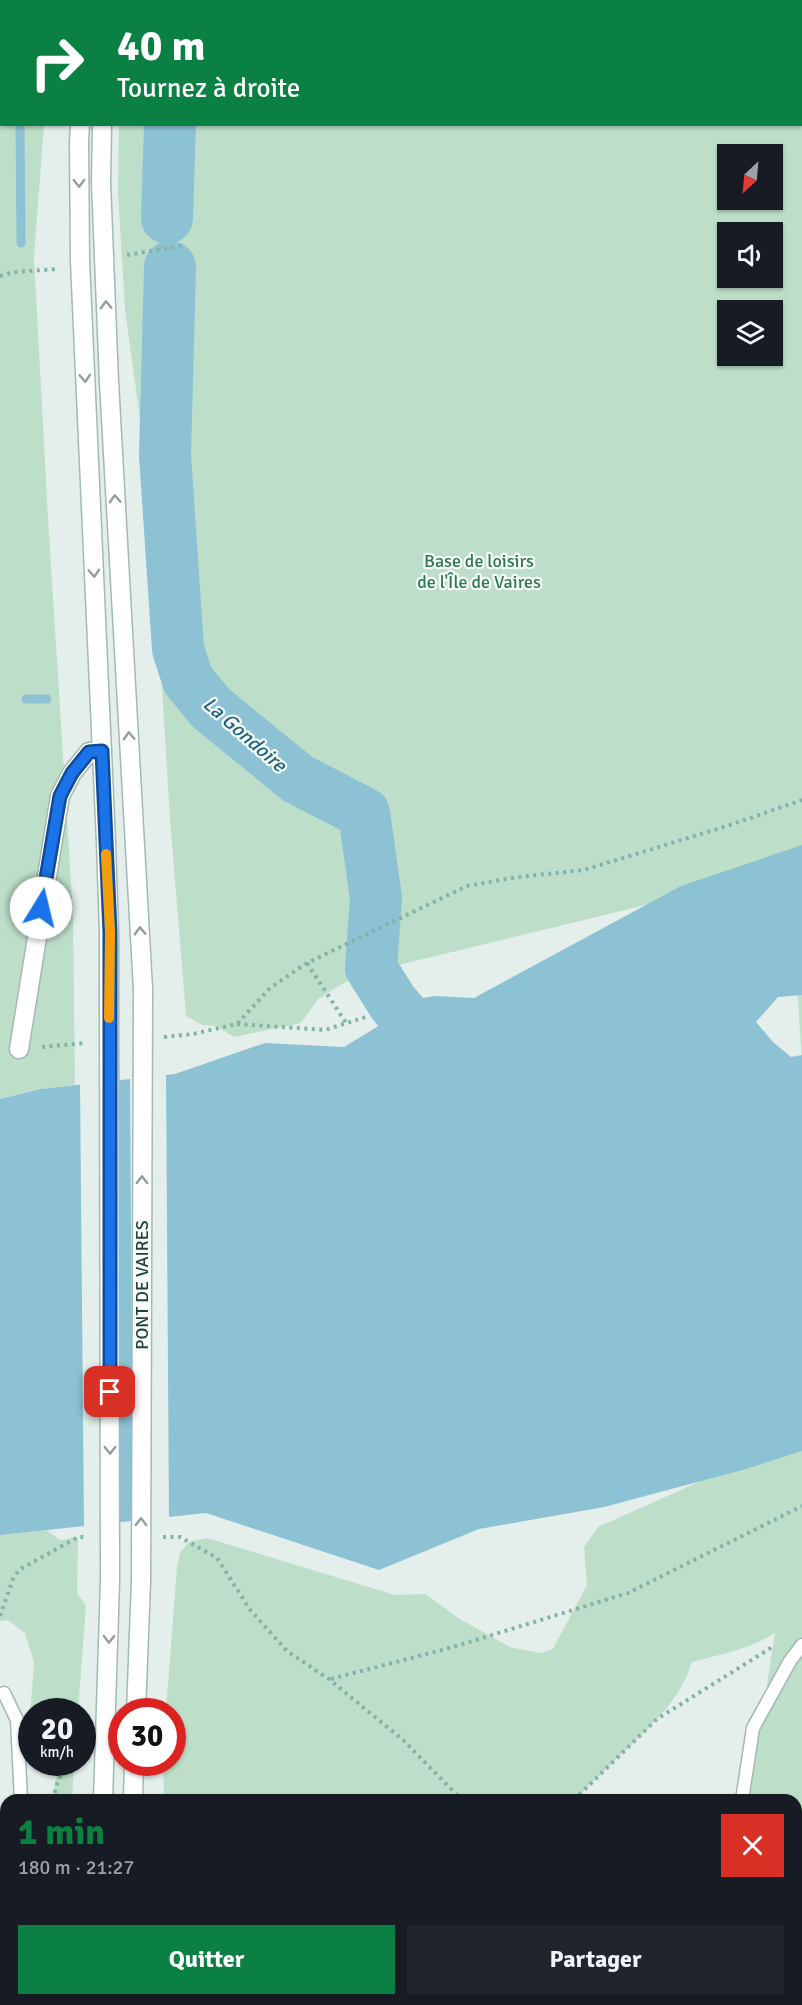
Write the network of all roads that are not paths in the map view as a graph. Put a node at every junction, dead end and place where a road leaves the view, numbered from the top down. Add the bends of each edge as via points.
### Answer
1 (80, 126) edge
2 (102, 126) edge
3 (102, 751) junction
4 (19, 1049) road end
5 (802, 1645) edge
6 (4, 1693) dead end
7 (137, 1698) edge
8 (134, 1776) edge
9 (21, 1794) edge
10 (103, 1794) edge
11 (133, 1794) edge
12 (743, 1794) edge

1 -> 3 main road, PONT DE VAIRES via 80,261
7 -> 2 main road, PONT DE VAIRES, bridge via 141,1581 143,989 109,382
3 - 4 main road via 89,752 60,796
3 -> 10 main road, PONT DE VAIRES, bridge via 110,932 110,1581
5 - 12 lane via 789,1661 753,1728
6 - 9 lane via 17,1720
8 - 11 main road

